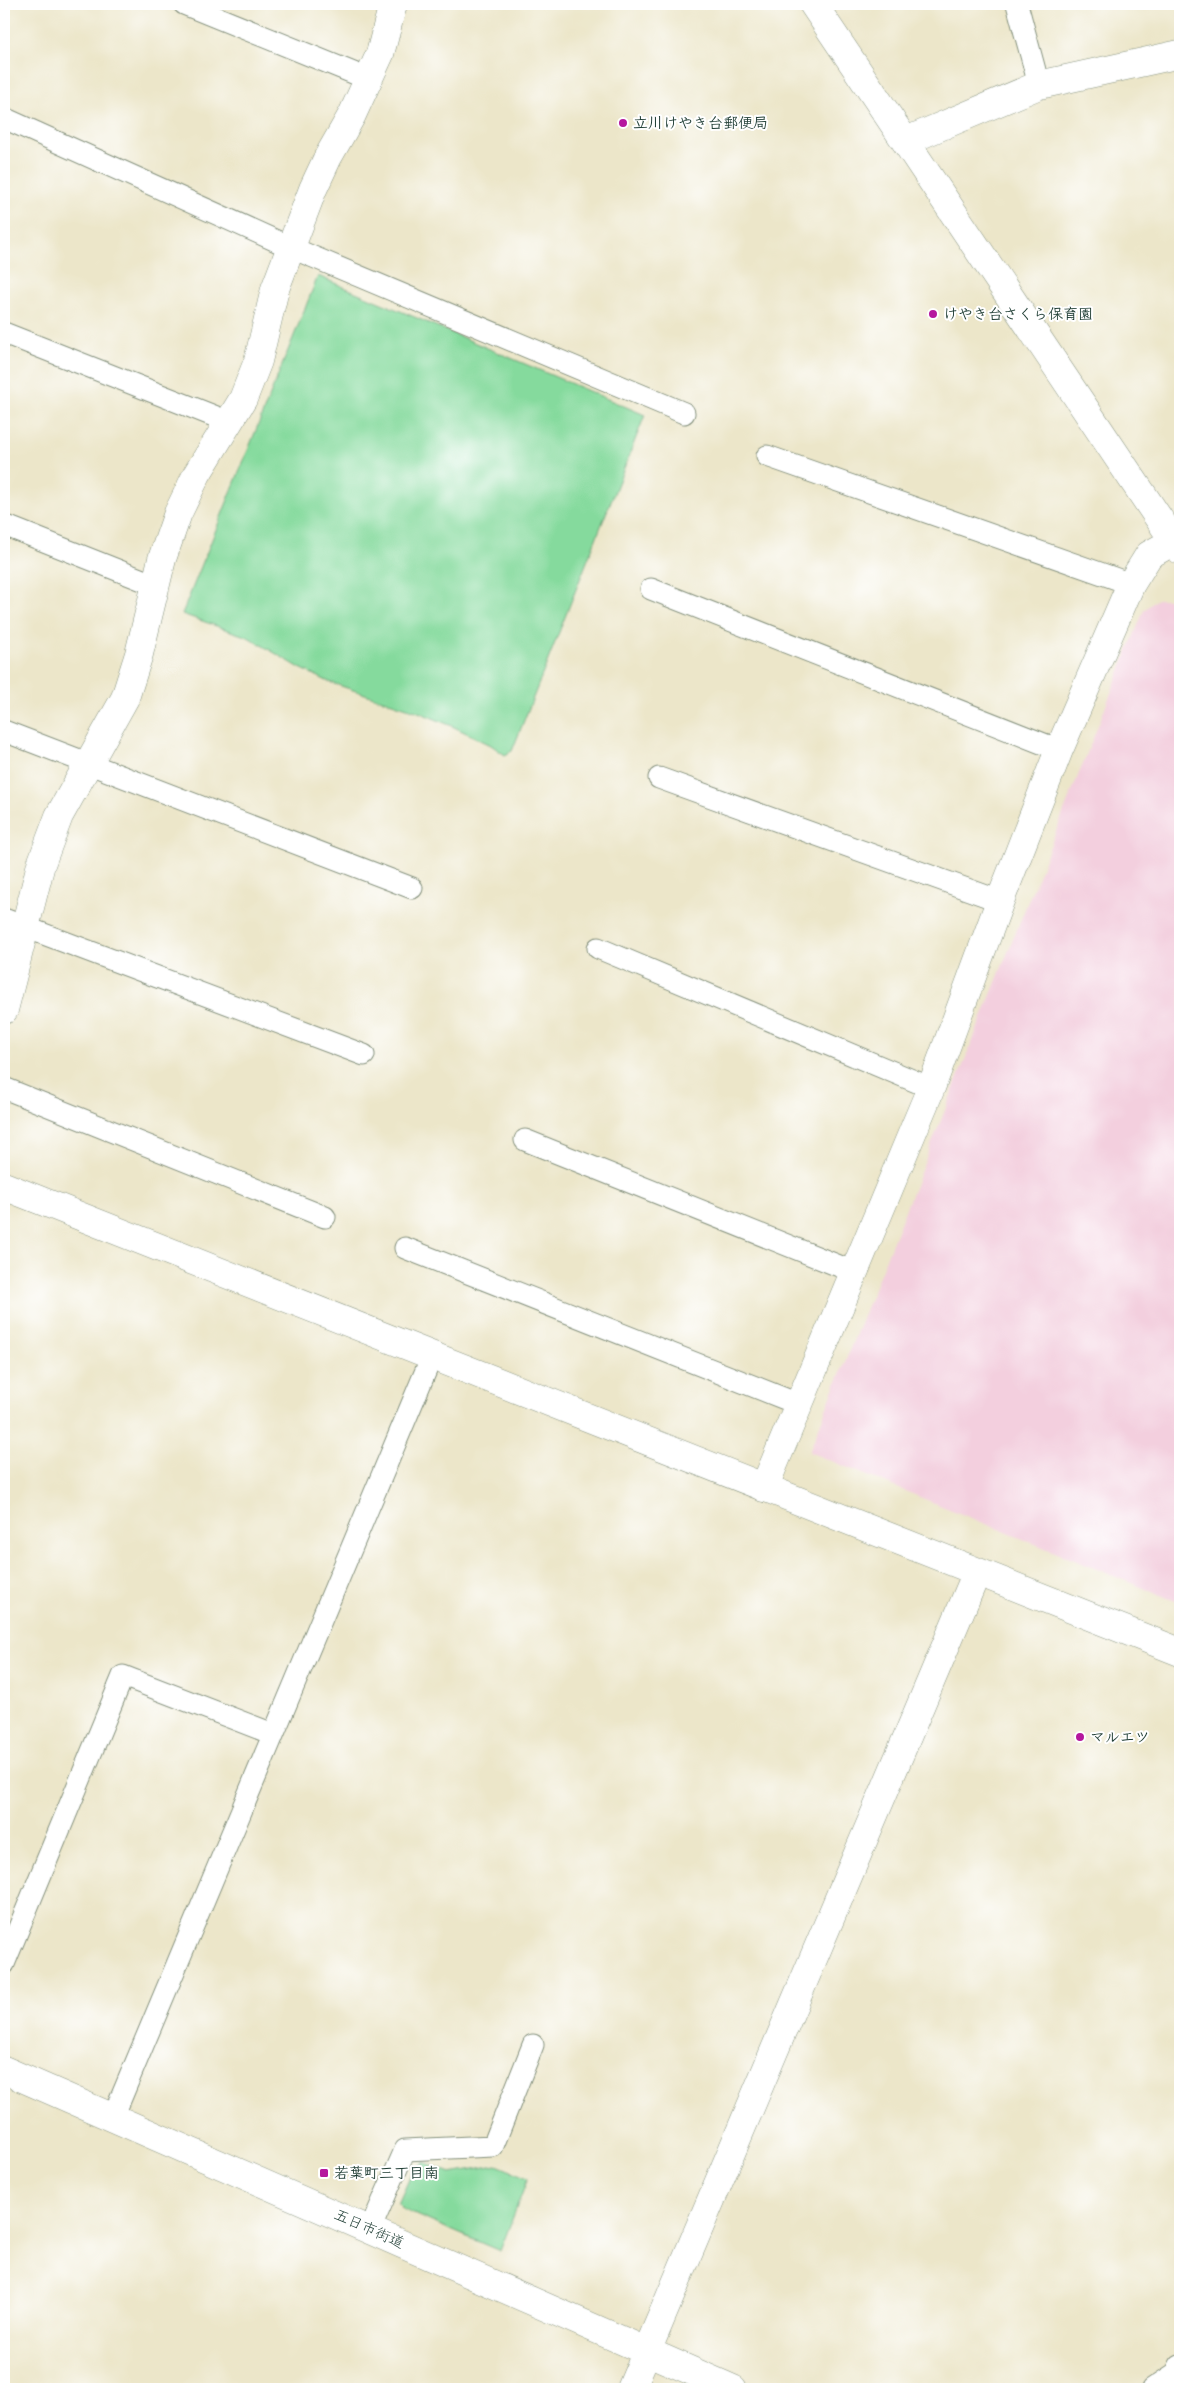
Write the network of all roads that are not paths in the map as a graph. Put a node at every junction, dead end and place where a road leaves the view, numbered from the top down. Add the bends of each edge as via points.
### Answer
1 (184, 4) edge
2 (393, 4) edge
3 (814, 4) edge
4 (1017, 4) edge
5 (1180, 54) edge
6 (368, 79) junction
7 (1039, 85) junction
8 (4, 118) edge
9 (906, 141) junction
10 (292, 248) junction
11 (4, 333) edge
12 (684, 412) dead end
13 (229, 422) junction
14 (767, 456) dead end
15 (4, 525) edge
16 (1177, 545) edge
17 (1131, 584) junction
18 (155, 585) junction
19 (651, 589) dead end
20 (4, 731) edge
21 (1059, 750) junction
22 (86, 764) junction
23 (659, 778) dead end
24 (412, 888) dead end
25 (1000, 901) junction
26 (14, 924) edge
27 (598, 948) dead end
28 (4, 1010) edge
29 (364, 1055) dead end
30 (4, 1088) edge
31 (932, 1088) junction
32 (525, 1140) dead end
33 (4, 1186) edge
34 (325, 1216) dead end
35 (406, 1248) dead end
36 (854, 1272) junction
37 (432, 1356) junction
38 (798, 1404) junction
39 (764, 1488) junction
40 (977, 1572) junction
41 (1180, 1652) edge
42 (273, 1734) junction
43 (4, 1964) edge
44 (534, 2045) dead end
45 (4, 2070) edge
46 (112, 2117) junction
47 (370, 2230) junction
48 (647, 2350) junction
49 (1180, 2365) edge
50 (631, 2389) edge
51 (733, 2389) edge
52 (1152, 2389) edge

1 - 6 lane
2 - 6 street via 380,54
3 - 9 street
4 - 7 lane
5 - 7 street
6 - 10 street via 313,189
7 - 9 street
8 - 10 lane
9 - 16 street
10 - 12 lane
10 - 13 street via 275,288 258,361
11 - 13 lane
13 - 18 street via 197,474 178,514
14 - 17 lane
15 - 18 lane
16 - 17 street via 1149,555
17 - 21 street
18 - 22 street via 125,698
19 - 21 lane
20 - 22 lane
21 - 25 street
22 - 24 lane
22 - 26 street via 59,816
23 - 25 lane
25 - 31 street
26 - 28 street
26 - 29 lane
27 - 31 lane
30 - 34 lane
31 - 36 street
32 - 36 lane
33 - 37 street
35 - 38 lane
36 - 38 street
37 - 39 street
37 - 42 lane
38 - 39 street
39 - 40 street
40 - 41 street
40 - 48 street
42 - 43 lane via 123,1676
42 - 46 lane
44 - 47 lane via 492,2146 405,2150
45 - 46 street, 五日市街道
46 - 47 street, 五日市街道
47 - 48 street, 五日市街道
48 - 50 street
48 - 51 street, 五日市街道
49 - 52 lane via 1176,2373

